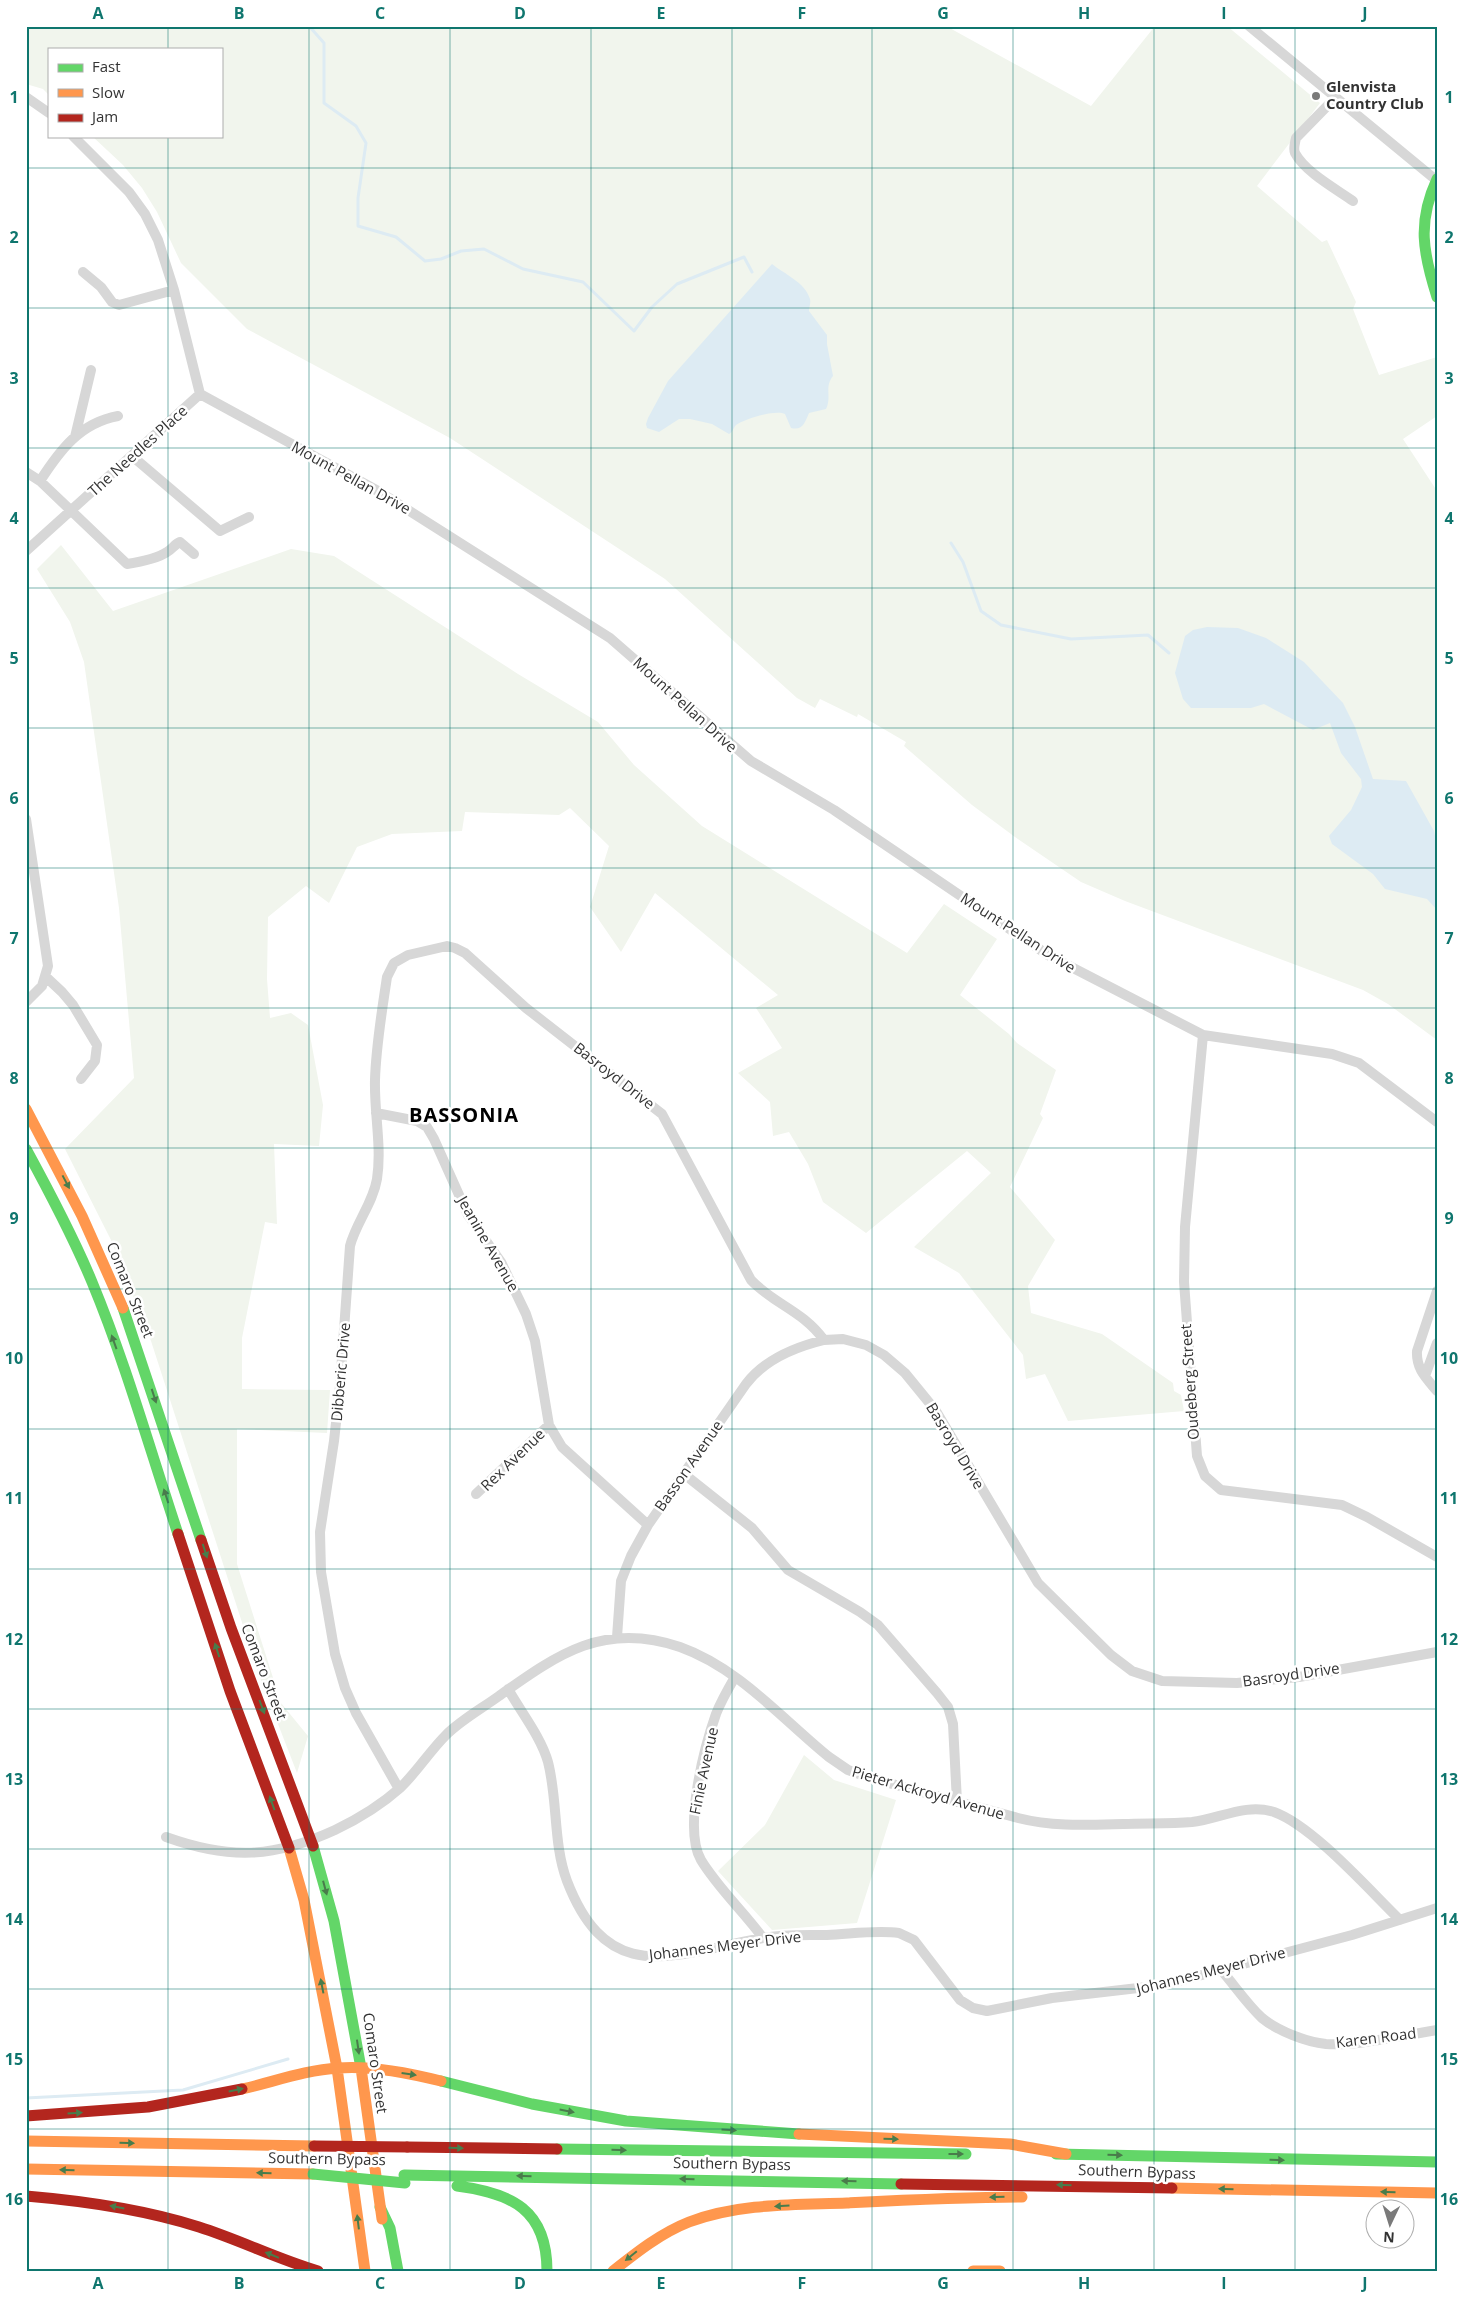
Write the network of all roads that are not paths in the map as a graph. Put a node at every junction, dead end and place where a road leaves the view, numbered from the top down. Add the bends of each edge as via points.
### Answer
1 (1250, 26) edge
2 (26, 97) edge
3 (1336, 97) junction
4 (48, 112) edge
5 (75, 138) edge
6 (1436, 180) edge
7 (1353, 201) dead end
8 (83, 272) dead end
9 (174, 290) junction
10 (1437, 297) edge
11 (92, 370) dead end
12 (200, 394) junction
13 (118, 416) dead end
14 (75, 437) junction
15 (132, 456) junction
16 (26, 472) edge
17 (40, 482) junction
18 (74, 509) junction
19 (249, 517) dead end
20 (26, 551) edge
21 (194, 554) dead end
22 (26, 819) edge
23 (408, 955) joint
24 (46, 977) junction
25 (26, 1002) edge
26 (1203, 1035) junction
27 (81, 1080) dead end
28 (26, 1109) edge
29 (376, 1113) junction
30 (1437, 1122) edge
31 (26, 1149) edge
32 (1437, 1291) edge
33 (824, 1340) junction
34 (1437, 1343) edge
35 (1425, 1376) junction
36 (1437, 1390) edge
37 (549, 1425) junction
38 (684, 1474) junction
39 (476, 1494) dead end
40 (648, 1525) junction
41 (1437, 1557) edge
42 (618, 1637) junction
43 (1437, 1652) edge
44 (735, 1676) junction
45 (508, 1689) junction
46 (399, 1789) junction
47 (957, 1802) junction
48 (166, 1837) dead end
49 (312, 1841) junction
50 (289, 1848) junction
51 (1437, 1908) edge
52 (1400, 1920) junction
53 (763, 1938) junction
54 (1222, 1971) junction
55 (1437, 2030) edge
56 (337, 2068) junction
57 (361, 2068) junction
58 (26, 2116) edge
59 (26, 2141) edge
60 (1066, 2154) junction
61 (1437, 2162) edge
62 (26, 2170) edge
63 (405, 2179) junction
64 (1113, 2186) junction
65 (1437, 2192) edge
66 (26, 2196) edge
67 (380, 2207) junction
68 (318, 2271) edge
69 (365, 2271) edge
70 (390, 2271) edge
71 (398, 2271) edge
72 (547, 2271) edge
73 (613, 2271) edge
74 (973, 2271) edge
75 (1000, 2271) edge

1 - 3 street
2 - 4 street
3 - 6 street
3 - 7 street via 1296,138 1295,153 1308,168
5 - 9 street via 129,192 145,214 158,240
6 - 10 main road via 1424,215 1422,235
8 - 9 street via 101,286 112,302 119,305
9 - 12 street
11 - 14 street
12 - 15 street, The Needles Place
12 - 26 street, Mount Pellan Drive via 378,491 610,638 751,761 834,810 1048,955
13 - 14 street via 97,421
14 - 17 street via 56,457
15 - 18 street, The Needles Place
15 - 19 street via 220,531
16 - 17 street
17 - 18 street
18 - 20 street, The Needles Place
18 - 21 street via 127,564 161,555 180,542
22 - 24 street via 48,966
23 - 29 street, Dibberic Drive via 394,963 387,977 377,1047
23 - 33 street, Basroyd Drive via 447,946 465,953 526,1008 662,1114 746,1273 763,1291 808,1320
24 - 25 street via 36,994
24 - 27 street via 73,1005 97,1045 96,1061
26 - 30 street, Mount Pellan Drive via 1347,1058 1369,1069
26 - 41 street, Oudeberg Street via 1184,1258 1190,1387 1199,1465 1210,1483 1221,1490 1342,1505
28 -> 49 main road, Comaro Street via 75,1198 116,1290 228,1619
29 - 37 street, Jeanine Avenue via 417,1121 434,1138 465,1208 501,1262 526,1314 535,1341
29 - 46 street, Dibberic Drive via 377,1177 350,1246 340,1386 319,1552 334,1645 345,1688
50 -> 31 main road via 230,1691 115,1342 66,1223
32 - 35 street via 1417,1352 1418,1368
33 - 38 street, Basson Avenue via 794,1349 760,1368
33 - 43 street, Basroyd Drive via 843,1339 866,1345 905,1373 936,1411 1038,1583 1111,1655 1132,1671 1162,1681 1237,1683 1299,1676
34 - 35 street
35 - 36 street
37 - 39 street, Rex Avenue
37 - 40 street, Jeanine Avenue via 562,1447
38 - 40 street, Basson Avenue
38 - 47 street via 752,1528 788,1570 872,1620 924,1677 948,1707 952,1718
40 - 42 street, Basson Avenue via 622,1576
42 - 44 street, Pieter Ackroyd Avenue via 679,1647
42 - 45 street, Pieter Ackroyd Avenue via 568,1652
44 - 47 street, Pieter Ackroyd Avenue via 822,1752 848,1770
44 - 53 street, Finie Avenue via 716,1715 710,1736 695,1801 694,1833 701,1860
45 - 46 street, Pieter Ackroyd Avenue via 450,1731
45 - 53 street, Johannes Meyer Drive via 545,1754 561,1863 581,1912 591,1927 623,1950 650,1958 694,1953
46 - 49 street, Pieter Ackroyd Avenue via 362,1816
47 - 52 street, Pieter Ackroyd Avenue via 1028,1821 1062,1825 1182,1822 1250,1809 1270,1811 1312,1836
48 - 50 street, Pieter Ackroyd Avenue via 224,1852
49 - 50 street, Pieter Ackroyd Avenue
49 -> 57 main road, Comaro Street via 334,1921
56 -> 50 main road via 306,1907
51 - 52 street, Johannes Meyer Drive
52 - 54 street, Johannes Meyer Drive
53 - 54 street, Johannes Meyer Drive via 904,1934 918,1945 960,2000 986,2011 1052,1998 1153,1988
54 - 55 street, Karen Road via 1266,2021 1312,2041 1345,2043
56 - 57 main road
58 -> 56 main road via 148,2106
69 -> 56 main road
57 -> 60 main road via 420,2076 539,2105 626,2120 779,2133 1010,2144
57 - 67 main road, Comaro Street
59 -> 60 main road, Southern Bypass, bridge
60 -> 61 main road, Southern Bypass
63 -> 62 main road, Southern Bypass, bridge via 313,2174
64 -> 63 main road, Southern Bypass
63 - 72 main road via 489,2190 510,2198 538,2225 546,2244
65 -> 64 main road, Southern Bypass
64 -> 73 main road via 1085,2198 970,2197 736,2210 699,2218 670,2230 639,2249
68 -> 66 main road via 221,2234 171,2219 111,2206
67 - 70 main road, Comaro Street
67 - 71 main road via 390,2228
74 - 75 main road

